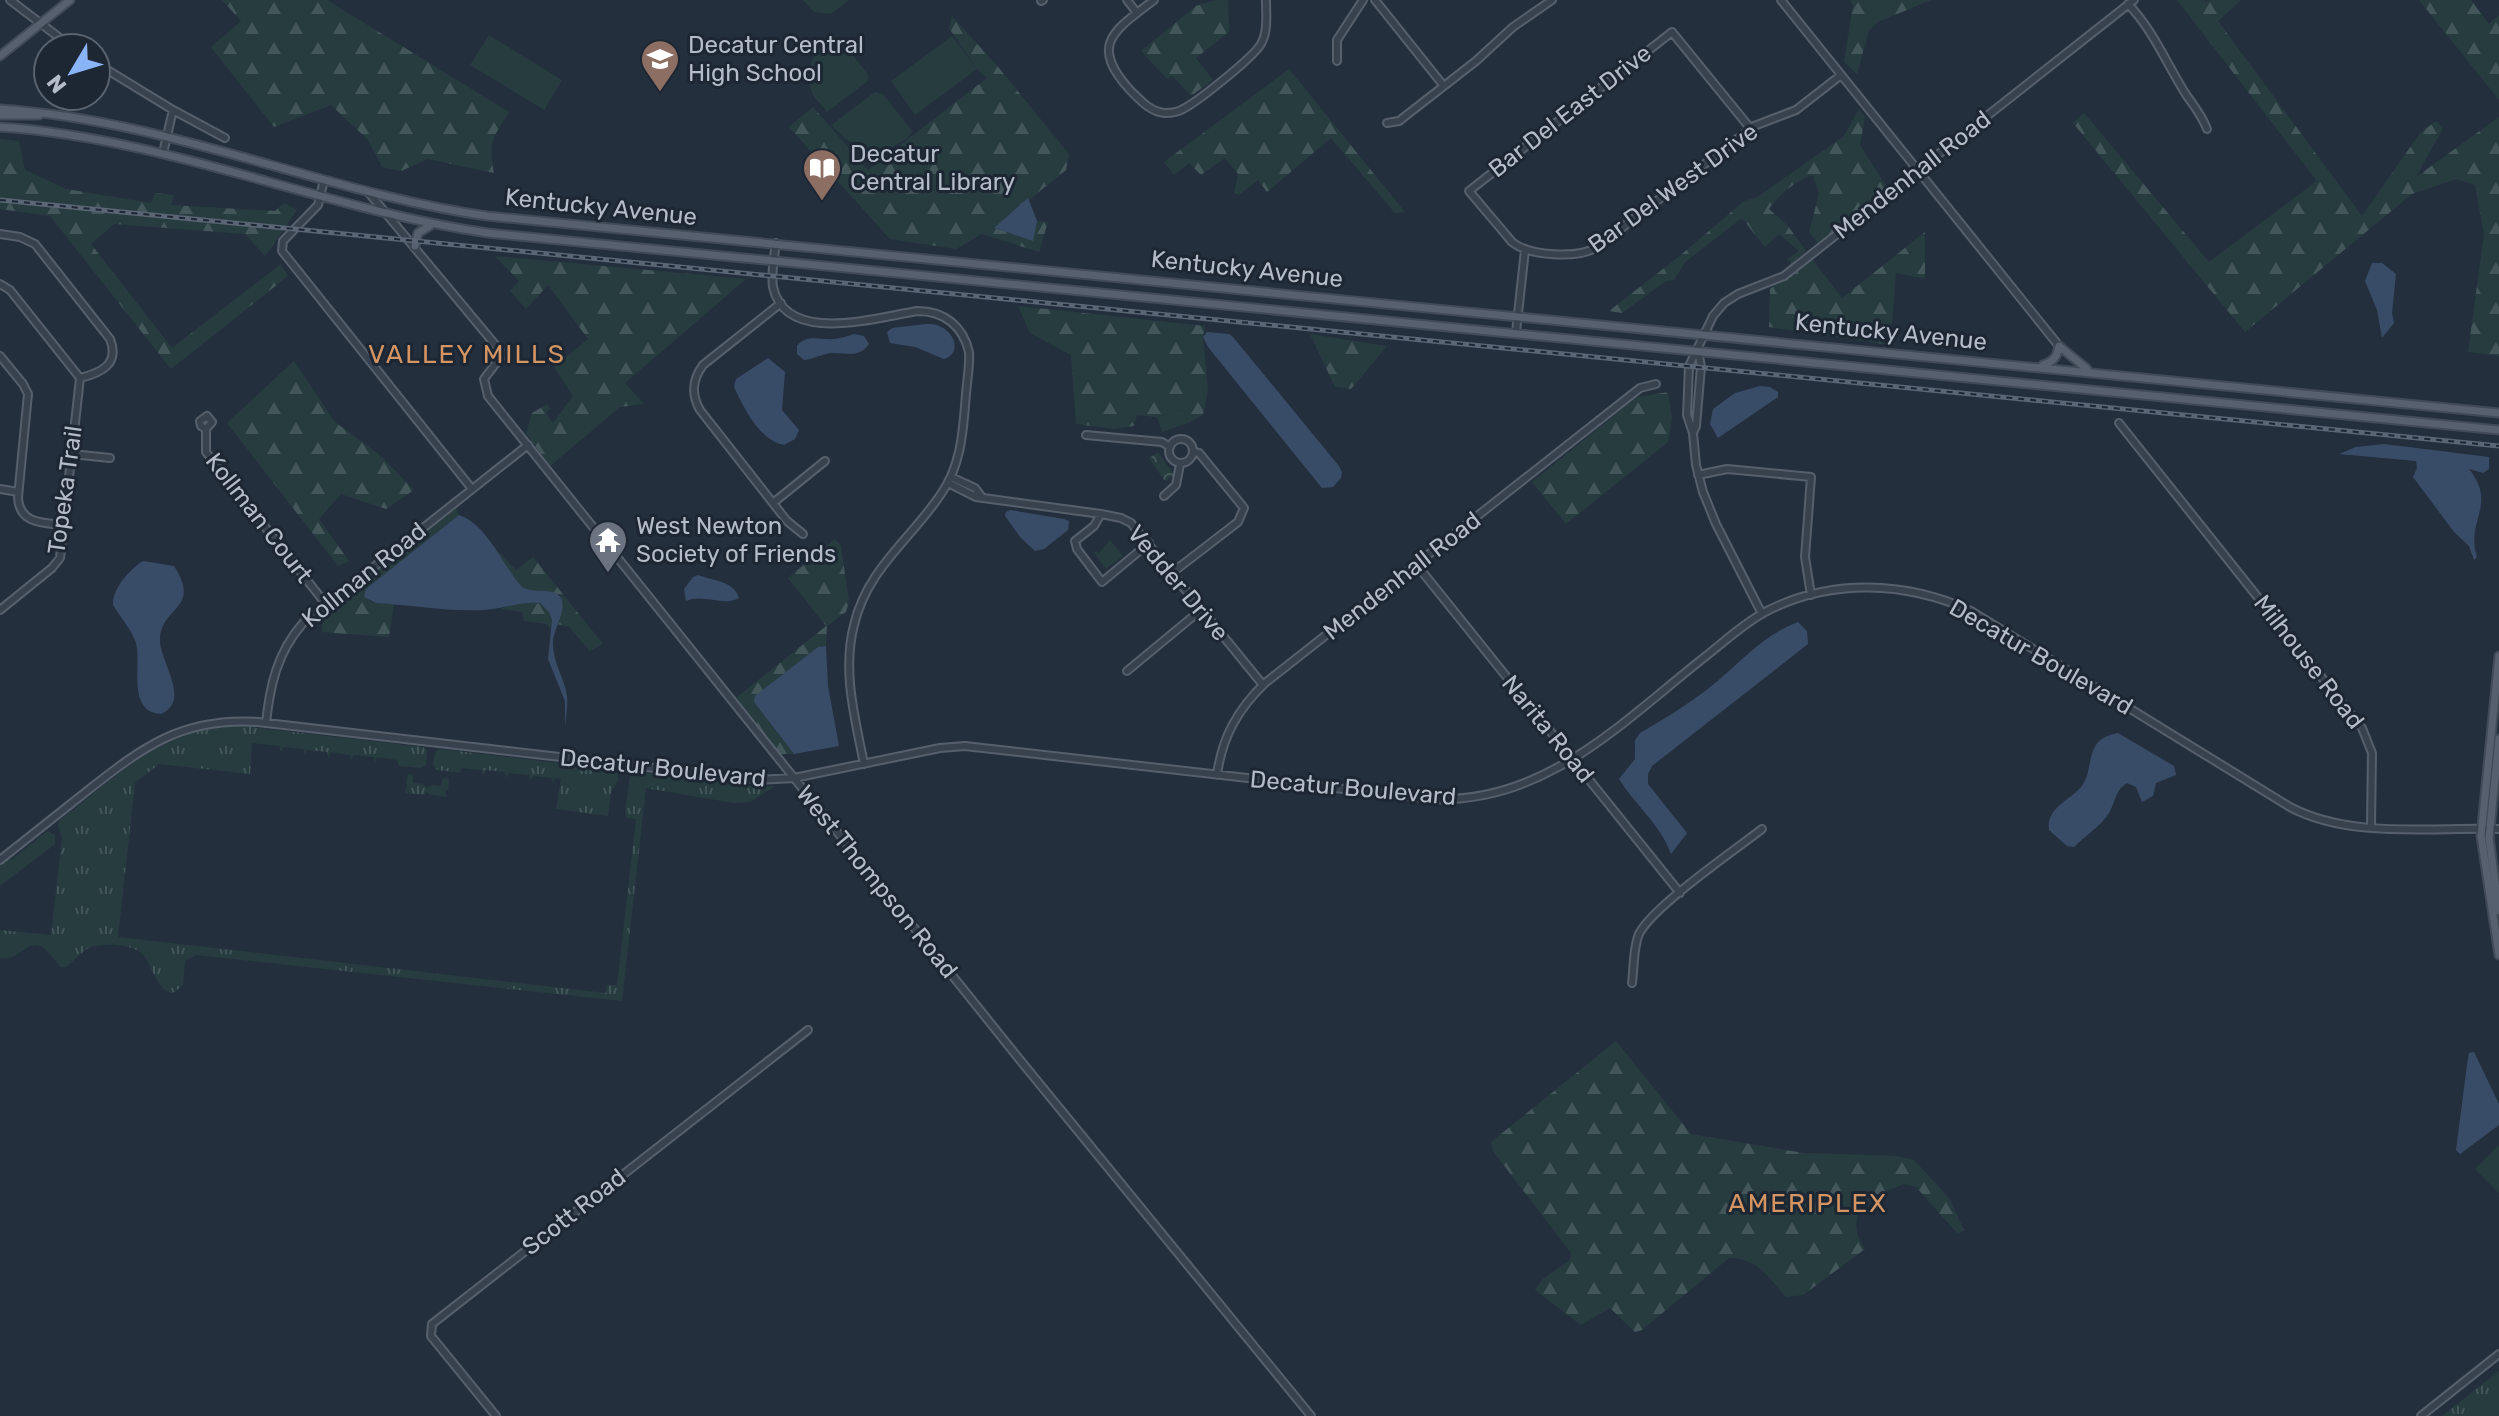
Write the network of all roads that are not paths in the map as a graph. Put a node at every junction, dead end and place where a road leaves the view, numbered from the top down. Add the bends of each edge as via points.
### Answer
1 (10, 0) edge
2 (70, 0) edge
3 (1127, 0) edge
4 (1154, 0) edge
5 (1266, 0) edge
6 (1363, 0) edge
7 (1375, 0) edge
8 (1552, 0) edge
9 (1781, 0) edge
10 (2131, 2) edge
11 (1137, 13) junction
12 (40, 23) junction
13 (52, 32) edge
14 (0, 56) edge
15 (1337, 61) dead end
16 (112, 73) edge
17 (1841, 75) junction
18 (1443, 85) junction
19 (173, 110) junction
20 (0, 112) edge
21 (1387, 123) dead end
22 (0, 127) edge
23 (1750, 128) junction
24 (2207, 129) dead end
25 (167, 136) junction
26 (225, 138) dead end
27 (163, 153) junction
28 (1918, 170) junction
29 (324, 180) junction
30 (369, 193) junction
31 (320, 197) junction
32 (388, 215) junction
33 (432, 224) junction
34 (0, 234) edge
35 (776, 243) junction
36 (415, 246) junction
37 (1525, 250) junction
38 (774, 260) junction
39 (0, 284) edge
40 (781, 303) junction
41 (1518, 316) junction
42 (1516, 332) junction
43 (1705, 334) junction
44 (2059, 346) junction
45 (1698, 350) junction
46 (0, 356) edge
47 (2037, 367) junction
48 (2092, 372) junction
49 (80, 378) junction
50 (1656, 384) dead end
51 (2499, 413) edge
52 (2119, 423) dead end
53 (206, 429) dead end
54 (2499, 430) edge
55 (1693, 433) junction
56 (1086, 435) dead end
57 (528, 445) junction
58 (1170, 447) junction
59 (1194, 452) junction
60 (72, 454) junction
61 (110, 458) dead end
62 (825, 461) dead end
63 (1180, 464) junction
64 (1698, 475) junction
65 (950, 480) junction
66 (0, 489) edge
67 (472, 489) junction
68 (18, 492) junction
69 (1164, 496) dead end
70 (773, 503) junction
71 (1101, 514) junction
72 (64, 525) junction
73 (803, 534) dead end
74 (1149, 543) junction
75 (1416, 564) junction
76 (1173, 572) junction
77 (1811, 595) junction
78 (325, 603) junction
79 (1202, 609) junction
80 (0, 610) edge
81 (1762, 614) junction
82 (2499, 656) edge
83 (1127, 671) dead end
84 (1263, 685) junction
85 (266, 723) junction
86 (2499, 739) edge
87 (1573, 760) junction
88 (864, 764) junction
89 (1217, 775) junction
90 (794, 778) junction
91 (2371, 827) junction
92 (1762, 829) dead end
93 (2490, 829) edge
94 (0, 860) edge
95 (1680, 893) junction
96 (2499, 911) edge
97 (2499, 955) edge
98 (1632, 983) dead end
99 (808, 1030) dead end
100 (2499, 1354) edge
101 (496, 1416) edge
102 (1311, 1416) edge
103 (2421, 1416) edge

1 - 12 street
2 - 12 main road
3 - 11 street
4 - 11 street
5 - 11 street via 1265,33 1256,53 1185,108 1166,113 1143,103 1114,72 1109,50 1116,31
6 - 15 street via 1337,40
7 - 18 street
8 - 18 street
9 - 17 street
10 - 24 street
10 - 28 street, Mendenhall Road
12 - 13 street
12 - 14 main road
16 - 19 street
17 - 23 street, Bar Del West Drive via 1796,110
17 - 28 street
18 - 21 street via 1399,121
19 - 25 street
19 - 26 street
20 - 25 main road, Kentucky Avenue via 36,117 45,113
22 - 27 main road, Kentucky Avenue
23 - 37 street, Bar Del West Drive via 1591,251 1573,255
23 - 37 street, Bar Del East Drive via 1672,32 1469,191
25 - 27 street
25 - 29 main road, Kentucky Avenue
27 - 31 main road, Kentucky Avenue
28 - 43 street, Mendenhall Road via 1784,276 1724,303
28 - 44 street
29 - 30 main road, Kentucky Avenue
29 - 31 street
30 - 32 street, West Thompson Road
30 - 35 main road, Kentucky Avenue via 493,216
31 - 32 main road, Kentucky Avenue
31 - 67 street via 315,210 281,247
32 - 33 main road, Kentucky Avenue
32 - 36 street, West Thompson Road
33 - 36 main road via 418,233
33 - 38 main road, Kentucky Avenue
34 - 49 street via 38,247 110,339 109,364
35 - 38 street
35 - 41 main road, Kentucky Avenue
36 - 57 street, West Thompson Road via 503,354 484,384
37 - 41 street
38 - 40 street via 773,282
38 - 42 main road, Kentucky Avenue
39 - 49 street
40 - 65 street via 800,320 816,324 922,311 956,326 969,358 962,442
40 - 70 street via 704,364 695,377 694,394 700,410
41 - 42 street
41 - 43 main road, Kentucky Avenue
42 - 45 main road, Kentucky Avenue
43 - 45 street, Mendenhall Road
43 - 47 main road, Kentucky Avenue
44 - 47 main road via 2053,362
44 - 48 main road
45 - 54 main road, Kentucky Avenue
45 - 55 street via 1701,367
45 - 55 street, Mendenhall Road via 1689,366 1687,415
46 - 68 street via 28,394
47 - 48 main road, Kentucky Avenue
48 - 51 main road, Kentucky Avenue
49 - 60 street, Topeka Trail
50 - 75 street, Mendenhall Road via 1640,388
52 - 91 street, Milhouse Road via 2362,728 2372,753
53 - 78 street, Kollman Court via 206,452
55 - 64 street
56 - 58 street
57 - 67 street, Kollman Road
57 - 90 street, West Thompson Road
58 - 59 street via 1182,439
58 - 63 street via 1170,458
59 - 63 street
59 - 76 street via 1244,508 1238,522
60 - 61 street
60 - 72 street, Topeka Trail
62 - 70 street
63 - 69 street via 1176,485
64 - 77 street via 1727,469 1811,477 1805,565
64 - 81 street via 1712,517
65 - 71 street, Vedder Drive via 975,488 981,496
65 - 88 street via 880,567 857,613 849,674
66 - 68 street
67 - 78 street, Kollman Road
68 - 72 street via 19,507 29,519
70 - 73 street
71 - 74 street, Vedder Drive via 1131,523
71 - 74 street via 1075,541 1102,582
72 - 80 street, Topeka Trail via 57,563
74 - 76 street, Vedder Drive
75 - 84 street, Mendenhall Road
75 - 87 street, Narita Road
76 - 79 street, Vedder Drive
77 - 81 street, Decatur Boulevard
77 - 91 street, Decatur Boulevard via 1882,587 1950,602 1981,616 2294,810 2331,823
78 - 85 street, Kollman Road via 280,658
79 - 83 street
79 - 84 street, Vedder Drive
81 - 87 street, Decatur Boulevard
82 - 93 main road
84 - 89 street, Mendenhall Road via 1234,722
85 - 90 street, Decatur Boulevard via 754,780
85 - 94 street via 210,723 156,741
86 - 93 main road
87 - 89 street, Decatur Boulevard via 1520,787 1451,799
87 - 95 street, Narita Road
88 - 89 street, Decatur Boulevard via 967,746
88 - 90 street, Decatur Boulevard
90 - 102 street, West Thompson Road
91 - 93 street
92 - 95 street
93 - 96 main road
93 - 97 main road via 2486,881
95 - 98 street via 1640,932
99 - 101 street, Scott Road via 432,1324 431,1336
100 - 103 street

